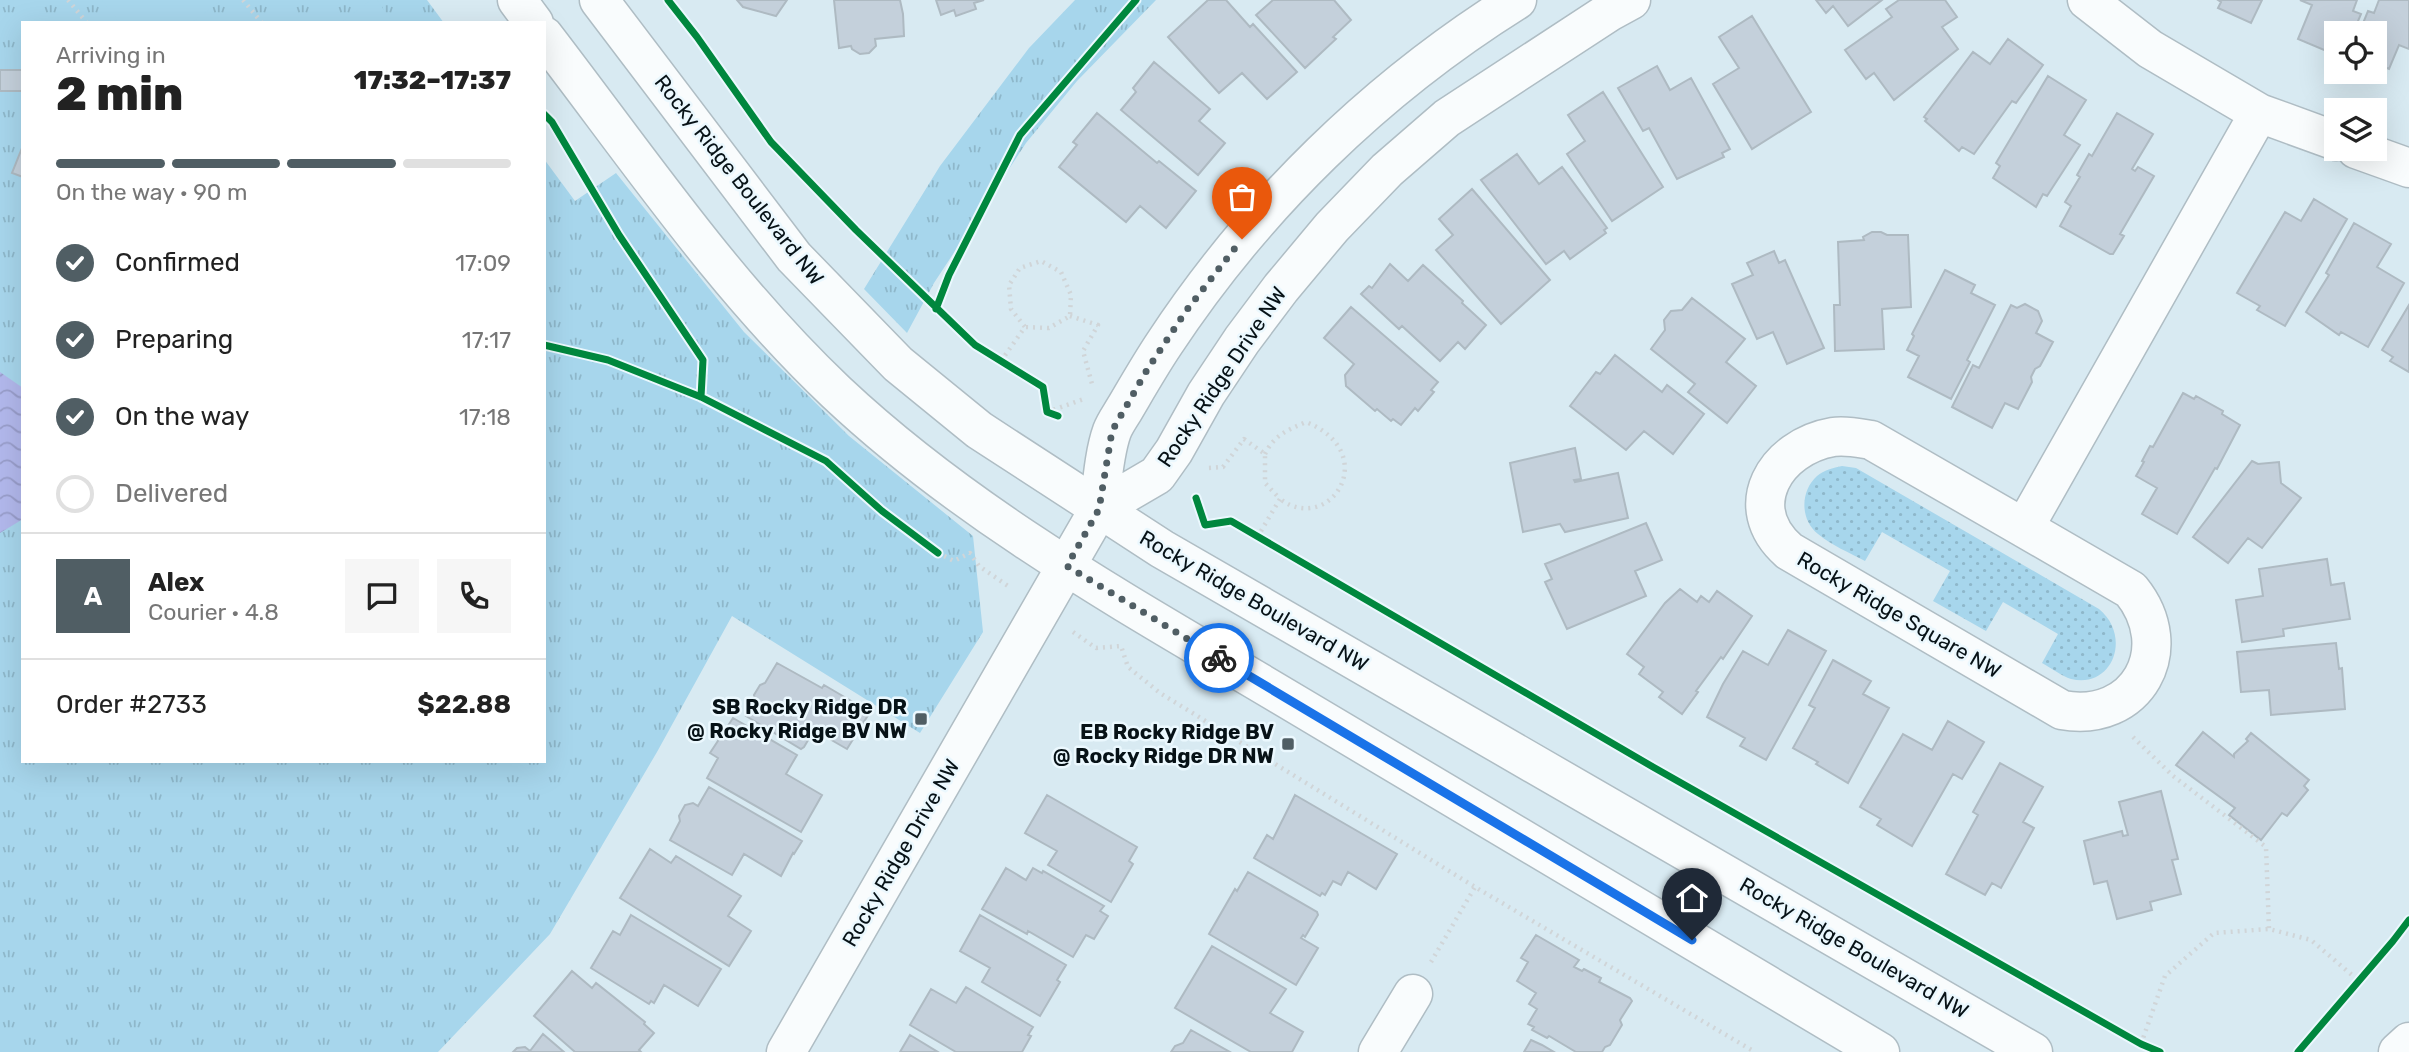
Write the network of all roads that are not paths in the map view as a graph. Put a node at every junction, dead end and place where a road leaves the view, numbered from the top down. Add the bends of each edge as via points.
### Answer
1 (517, 0) edge
2 (599, 0) edge
3 (1517, 0) edge
4 (1631, 0) edge
5 (2087, 0) edge
6 (533, 21) edge
7 (546, 39) edge
8 (1413, 73) junction
9 (2259, 113) junction
10 (1447, 118) junction
11 (2324, 137) edge
12 (2387, 161) edge
13 (2409, 169) edge
14 (1099, 509) junction
15 (2024, 528) junction
16 (1067, 566) junction
17 (1413, 994) road end
18 (2409, 1042) edge
19 (786, 1052) edge
20 (1378, 1052) edge
21 (1880, 1052) edge
22 (2033, 1052) edge
23 (2398, 1052) edge

1 - 6 street
2 - 14 street, Rocky Ridge Boulevard NW via 794,257 898,364 979,430
3 - 8 street, Rocky Ridge Drive NW
4 - 10 street, Rocky Ridge Drive NW
5 - 9 street via 2150,49
7 - 16 street via 719,265 836,392 969,502
8 - 10 street
8 - 14 street, Rocky Ridge Drive NW via 1270,205 1186,311 1112,431
9 - 11 street
9 - 15 street
10 - 14 street, Rocky Ridge Drive NW via 1341,217 1281,288 1206,394 1157,475
12 - 13 street
14 - 16 street, Rocky Ridge Drive NW
14 - 22 street, Rocky Ridge Boulevard NW
15 - 15 street, Rocky Ridge Square NW via 2131,590 2143,604 2150,621 2151,657 2127,695 2103,709 2062,710 1789,551 1771,531 1765,500 1776,471 1792,455 1812,443 1853,436 1871,440
16 - 19 street, Rocky Ridge Drive NW
16 - 21 street
17 - 20 street
18 - 23 street

